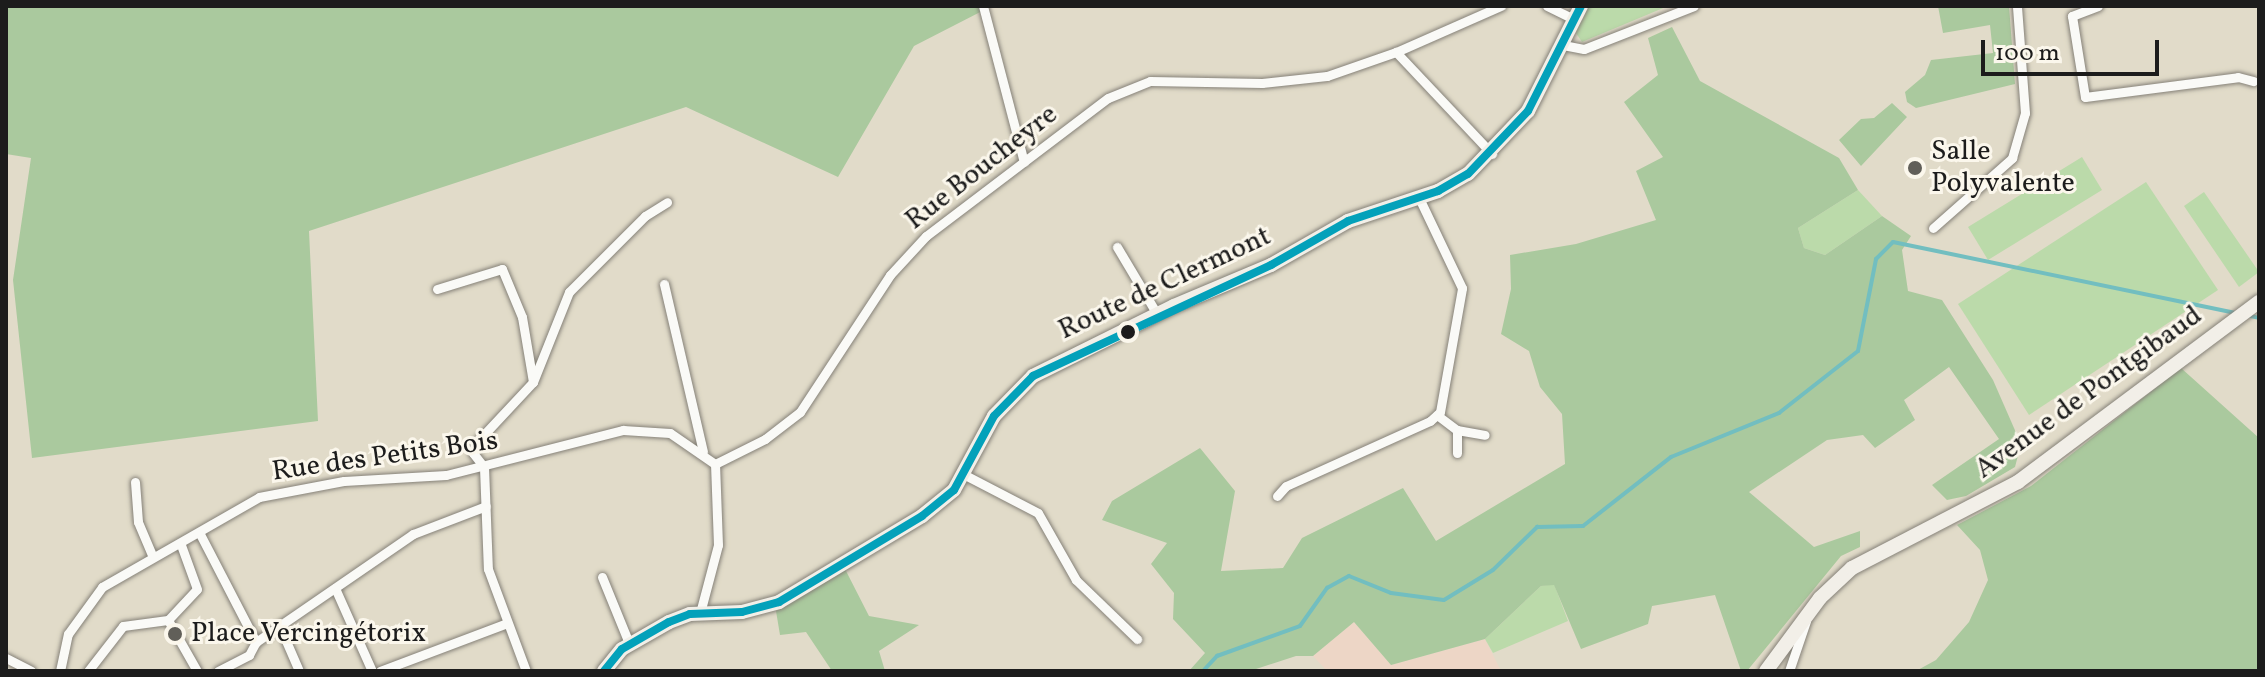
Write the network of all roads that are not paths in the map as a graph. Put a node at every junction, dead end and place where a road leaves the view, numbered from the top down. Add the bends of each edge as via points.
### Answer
1 (983, 6) edge
2 (1501, 6) edge
3 (1547, 6) edge
4 (1694, 6) edge
5 (2017, 6) edge
6 (2098, 6) edge
7 (1578, 13) edge
8 (1563, 45) junction
9 (1396, 52) junction
10 (2253, 81) dead end
11 (1492, 154) junction
12 (1024, 162) junction
13 (1419, 198) junction
14 (667, 202) dead end
15 (1933, 228) dead end
16 (1117, 247) dead end
17 (664, 284) dead end
18 (437, 289) dead end
19 (2259, 302) edge
20 (1157, 314) junction
21 (533, 382) junction
22 (1437, 415) junction
23 (1457, 430) junction
24 (1485, 435) dead end
25 (703, 452) junction
26 (1457, 453) dead end
27 (715, 464) junction
28 (484, 467) junction
29 (965, 475) junction
30 (135, 482) dead end
31 (1277, 496) dead end
32 (486, 506) junction
33 (200, 534) junction
34 (181, 545) junction
35 (153, 557) junction
36 (602, 577) dead end
37 (335, 588) junction
38 (700, 613) junction
39 (1803, 618) junction
40 (168, 620) junction
41 (507, 623) junction
42 (280, 627) junction
43 (1137, 639) dead end
44 (256, 642) junction
45 (629, 643) junction
46 (6, 658) edge
47 (31, 671) edge
48 (60, 671) edge
49 (88, 671) edge
50 (197, 671) edge
51 (218, 671) edge
52 (299, 671) edge
53 (372, 671) edge
54 (380, 671) edge
55 (526, 671) edge
56 (604, 671) edge
57 (1766, 671) edge
58 (1789, 671) edge

1 - 12 street
2 - 9 street, Rue Boucheyre
3 - 7 street
4 - 8 street via 1584,49
5 - 15 street via 2025,113 2012,158
6 - 10 street via 2072,16 2085,97 2238,77
7 - 8 street, Route de Clermont
8 - 11 street, Route de Clermont via 1528,111
9 - 11 street
9 - 12 street, Rue Boucheyre via 1302,81 1165,80 1135,85 1097,105 1059,140
11 - 13 street, Route de Clermont via 1454,183
12 - 27 street, Rue Boucheyre via 941,222 910,252 797,415 765,439
13 - 20 street, Route de Clermont via 1348,221 1236,282
13 - 22 street via 1462,288
14 - 21 street via 645,216 569,292
16 - 20 street
17 - 25 street
18 - 21 street via 502,269 522,317
19 - 39 street, Avenue de Pontgibaud via 2018,482 1859,563
20 - 29 street, Route de Clermont via 1020,386 994,416
21 - 28 street via 475,444 473,453
22 - 23 street
22 - 31 street via 1286,486
23 - 24 street
23 - 26 street
25 - 27 street, Rue des Petits Bois
25 - 28 street, Rue des Petits Bois via 670,433 623,430
27 - 38 street via 718,545
28 - 32 street
28 - 33 street, Rue des Petits Bois via 392,482 291,488 242,505
29 - 38 street, Route de Clermont via 922,516 791,597 742,612
29 - 43 street via 1038,513 1076,580
30 - 35 street via 138,522
32 - 37 street via 413,534
32 - 41 street via 488,569
33 - 34 street, Rue des Petits Bois
33 - 44 street
34 - 35 street, Rue des Petits Bois
34 - 40 street via 197,589
35 - 48 street, Rue des Petits Bois via 88,600 68,634
36 - 45 street
37 - 42 street
37 - 53 street
38 - 45 street, Route de Clermont
39 - 57 street, Avenue de Pontgibaud
39 - 58 street via 1808,624
40 - 49 street via 123,626
40 - 50 street
41 - 54 street
41 - 55 street
42 - 44 street
42 - 52 street
44 - 51 street via 249,655
45 - 56 street, Route de Clermont
46 - 47 street

